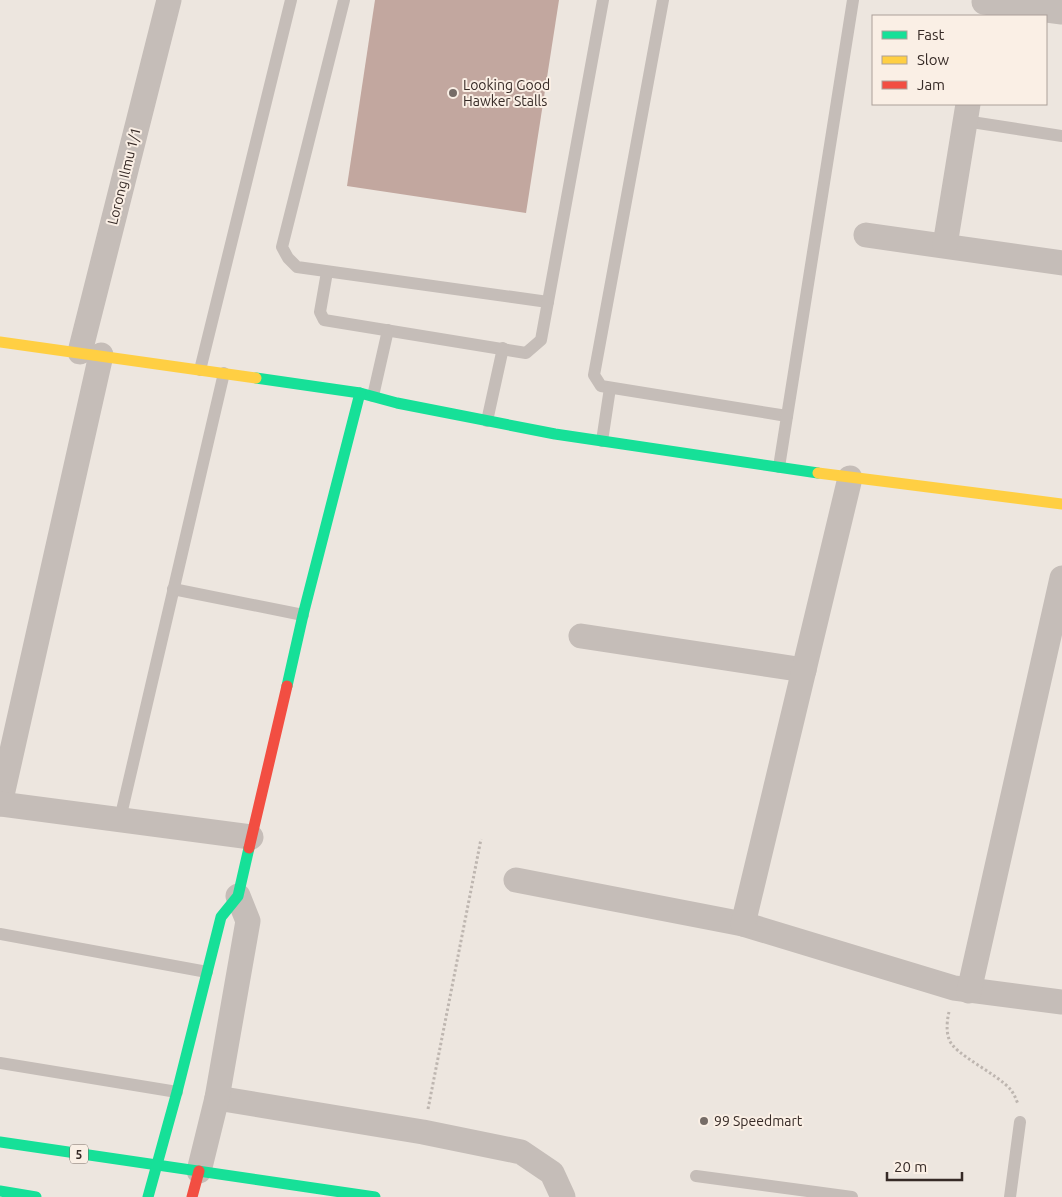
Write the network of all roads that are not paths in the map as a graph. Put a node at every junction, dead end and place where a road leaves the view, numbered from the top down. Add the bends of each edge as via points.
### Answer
1 (169, 0) edge
2 (292, 0) edge
3 (344, 0) edge
4 (603, 0) edge
5 (663, 0) edge
6 (853, 0) edge
7 (983, 6) edge
8 (1062, 12) edge
9 (966, 113) edge
10 (1062, 136) edge
11 (866, 235) dead end
12 (945, 245) junction
13 (1062, 263) edge
14 (327, 272) junction
15 (548, 302) junction
16 (388, 330) junction
17 (0, 342) edge
18 (503, 348) junction
19 (90, 354) junction
20 (200, 370) junction
21 (224, 373) junction
22 (610, 388) junction
23 (360, 393) junction
24 (373, 396) junction
25 (787, 416) junction
26 (487, 421) junction
27 (602, 441) junction
28 (779, 468) junction
29 (850, 478) junction
30 (1062, 504) edge
31 (1062, 578) edge
32 (173, 589) junction
33 (303, 616) junction
34 (581, 636) dead end
35 (804, 670) junction
36 (0, 804) edge
37 (120, 819) junction
38 (251, 837) junction
39 (516, 880) dead end
40 (238, 896) junction
41 (743, 924) junction
42 (0, 934) edge
43 (207, 972) junction
44 (962, 990) junction
45 (1062, 1002) edge
46 (0, 1062) edge
47 (177, 1092) junction
48 (217, 1098) junction
49 (1020, 1122) road end
50 (0, 1142) edge
51 (158, 1165) junction
52 (199, 1171) junction
53 (696, 1176) dead end
54 (6, 1194) edge
55 (36, 1197) edge
56 (148, 1197) edge
57 (192, 1197) edge
58 (375, 1197) edge
59 (563, 1197) edge
60 (852, 1197) edge
61 (1010, 1197) edge

1 - 19 street, Lorong Ilmu 1/1
2 - 20 lane
3 - 14 lane via 282,247 297,267
4 - 15 lane
5 - 22 lane via 594,375 601,386
6 - 25 lane
7 - 8 street
9 - 10 lane
9 - 12 street
11 - 12 street
12 - 13 street
14 - 15 lane
14 - 16 lane via 320,312 324,320
15 - 18 lane via 540,340 526,353
16 - 18 lane
16 - 24 lane
17 - 19 main road
18 - 26 lane
19 - 20 main road
19 - 36 street, Lorong Ilmu 1/1
20 - 21 main road
21 - 23 main road
21 - 32 lane
22 - 25 lane
22 - 27 lane
23 - 24 main road
23 - 33 main road
24 - 26 main road
25 - 28 lane
26 - 27 main road
27 - 28 main road
28 - 29 main road
29 - 30 main road
29 - 35 street
31 - 44 street
32 - 33 lane
32 - 37 lane
33 - 38 main road
34 - 35 street
35 - 41 street
36 - 37 street
37 - 38 street
38 - 40 main road
39 - 41 street
40 - 43 main road via 220,917
40 - 48 street via 248,922
41 - 44 street
42 - 43 lane
43 - 47 main road
44 - 45 street
46 - 47 lane
47 - 51 main road
48 - 52 street
48 - 59 street via 423,1132 521,1152 552,1173
49 - 61 lane
50 - 51 main road, 5
51 - 52 main road, 5
51 - 56 main road
52 - 57 main road
52 - 58 main road, 5
53 - 60 lane
54 - 55 main road

